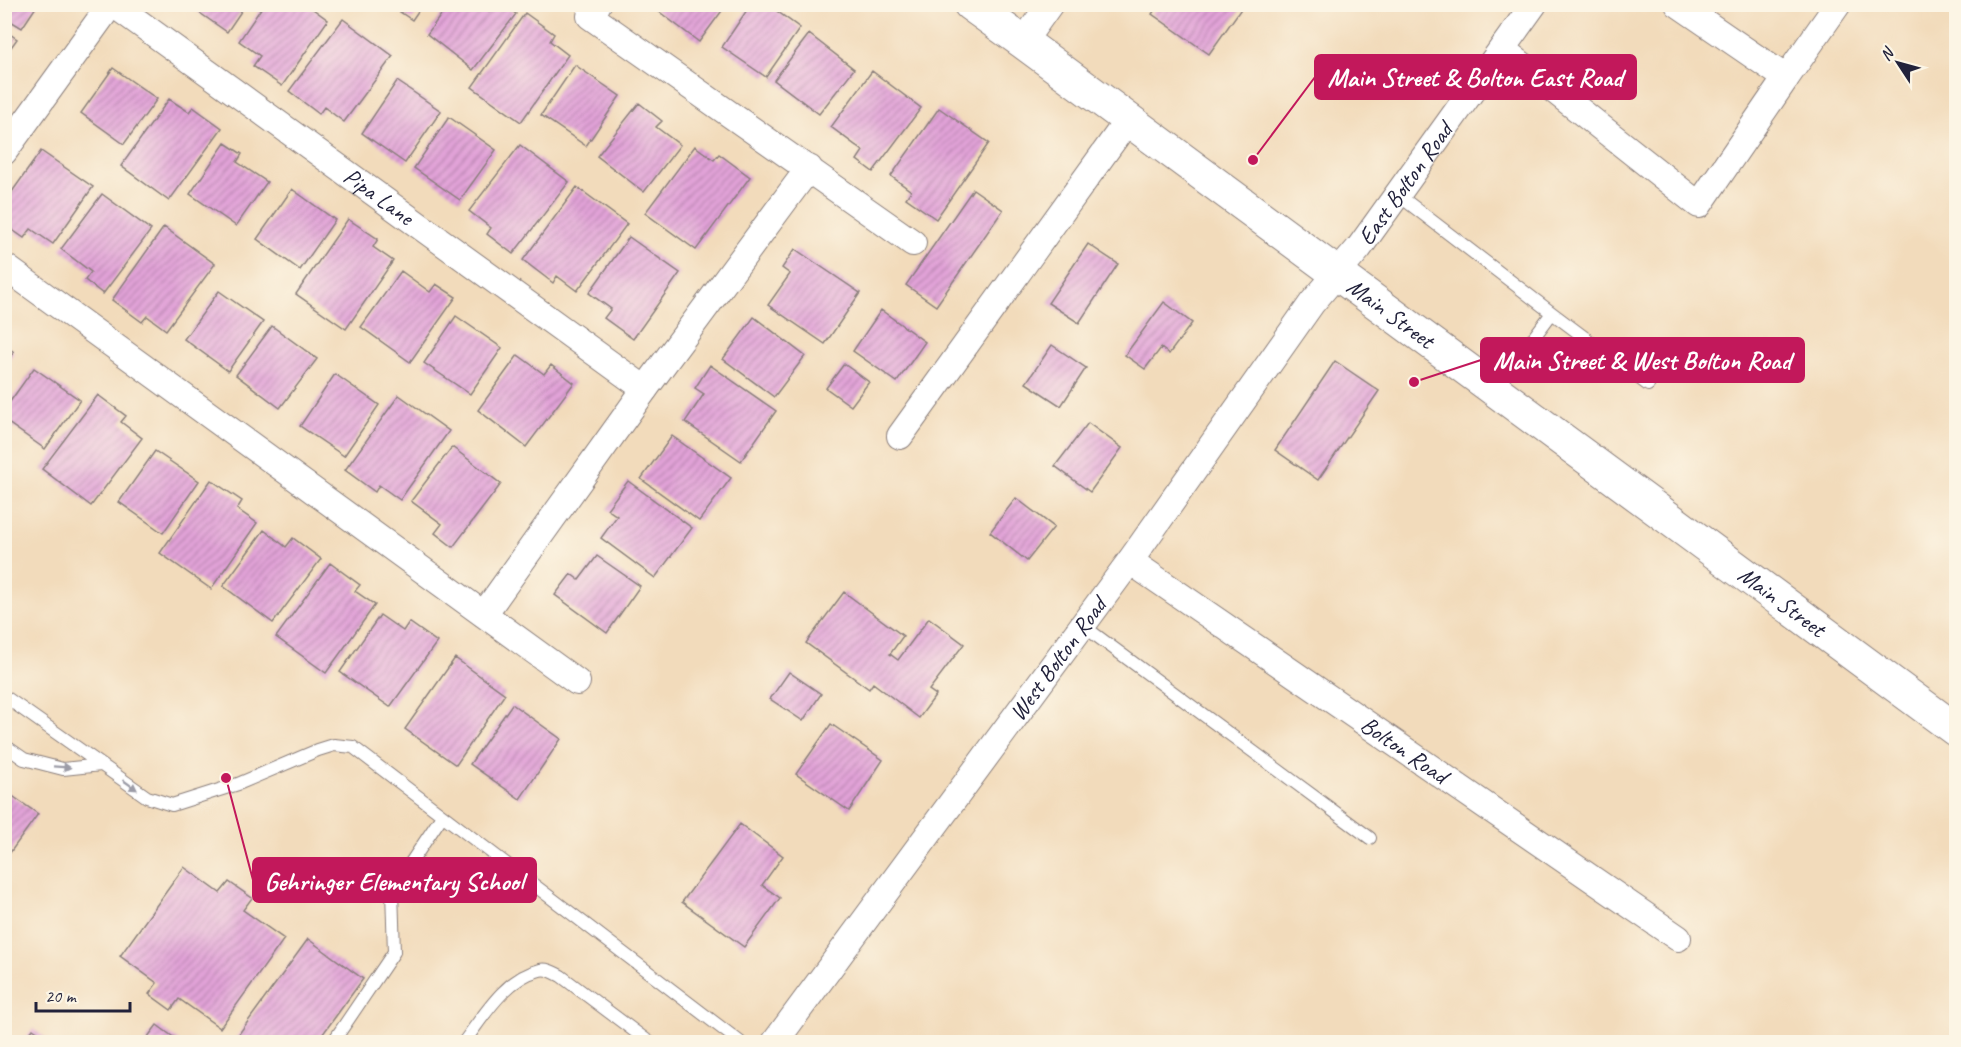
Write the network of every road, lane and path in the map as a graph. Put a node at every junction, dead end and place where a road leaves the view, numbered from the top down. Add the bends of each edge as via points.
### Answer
1 (112, 4) edge
2 (970, 4) edge
3 (1050, 4) edge
4 (1534, 4) edge
5 (1678, 4) edge
6 (1838, 4) edge
7 (587, 8) edge
8 (1023, 42) junction
9 (1502, 49) junction
10 (1786, 78) junction
11 (1128, 120) junction
12 (4, 152) edge
13 (809, 168) junction
14 (1397, 194) junction
15 (913, 243) dead end
16 (4, 266) edge
17 (1337, 274) junction
18 (1552, 313) junction
19 (1647, 385) dead end
20 (645, 388) junction
21 (1494, 390) junction
22 (900, 436) dead end
23 (1130, 561) junction
24 (484, 614) junction
25 (1082, 625) junction
26 (578, 682) dead end
27 (4, 696) edge
28 (1956, 730) edge
29 (4, 745) edge
30 (101, 765) junction
31 (442, 816) junction
32 (1370, 838) dead end
33 (1678, 938) dead end
34 (333, 1042) edge
35 (464, 1042) edge
36 (649, 1042) edge
37 (740, 1042) edge
38 (776, 1042) edge

1 - 12 street
1 - 20 street, Pipa Lane
2 - 8 main road, Main Street
3 - 8 street
4 - 9 street, East Bolton Road
5 - 10 street
6 - 10 street
7 - 13 street
8 - 11 main road, Main Street
9 - 10 street via 1699,206
9 - 14 street, East Bolton Road
11 - 17 main road, Main Street
11 - 22 street
13 - 15 street
13 - 20 street
14 - 17 street, East Bolton Road
14 - 18 lane
16 - 24 street
17 - 21 main road, Main Street
17 - 23 street, West Bolton Road via 1312,303
18 - 19 lane
18 - 21 lane
20 - 24 street
21 - 28 main road, Main Street
23 - 25 street, West Bolton Road
23 - 33 street, Bolton Road
24 - 26 street
25 - 32 lane
25 - 38 street, West Bolton Road
27 - 30 lane
29 -> 30 lane via 24,759 63,769
30 -> 31 lane via 147,797 172,805 238,784 318,750 334,745 353,747
31 - 34 lane via 392,891 394,952
31 - 37 lane
35 - 36 lane via 505,989 541,969 561,976

